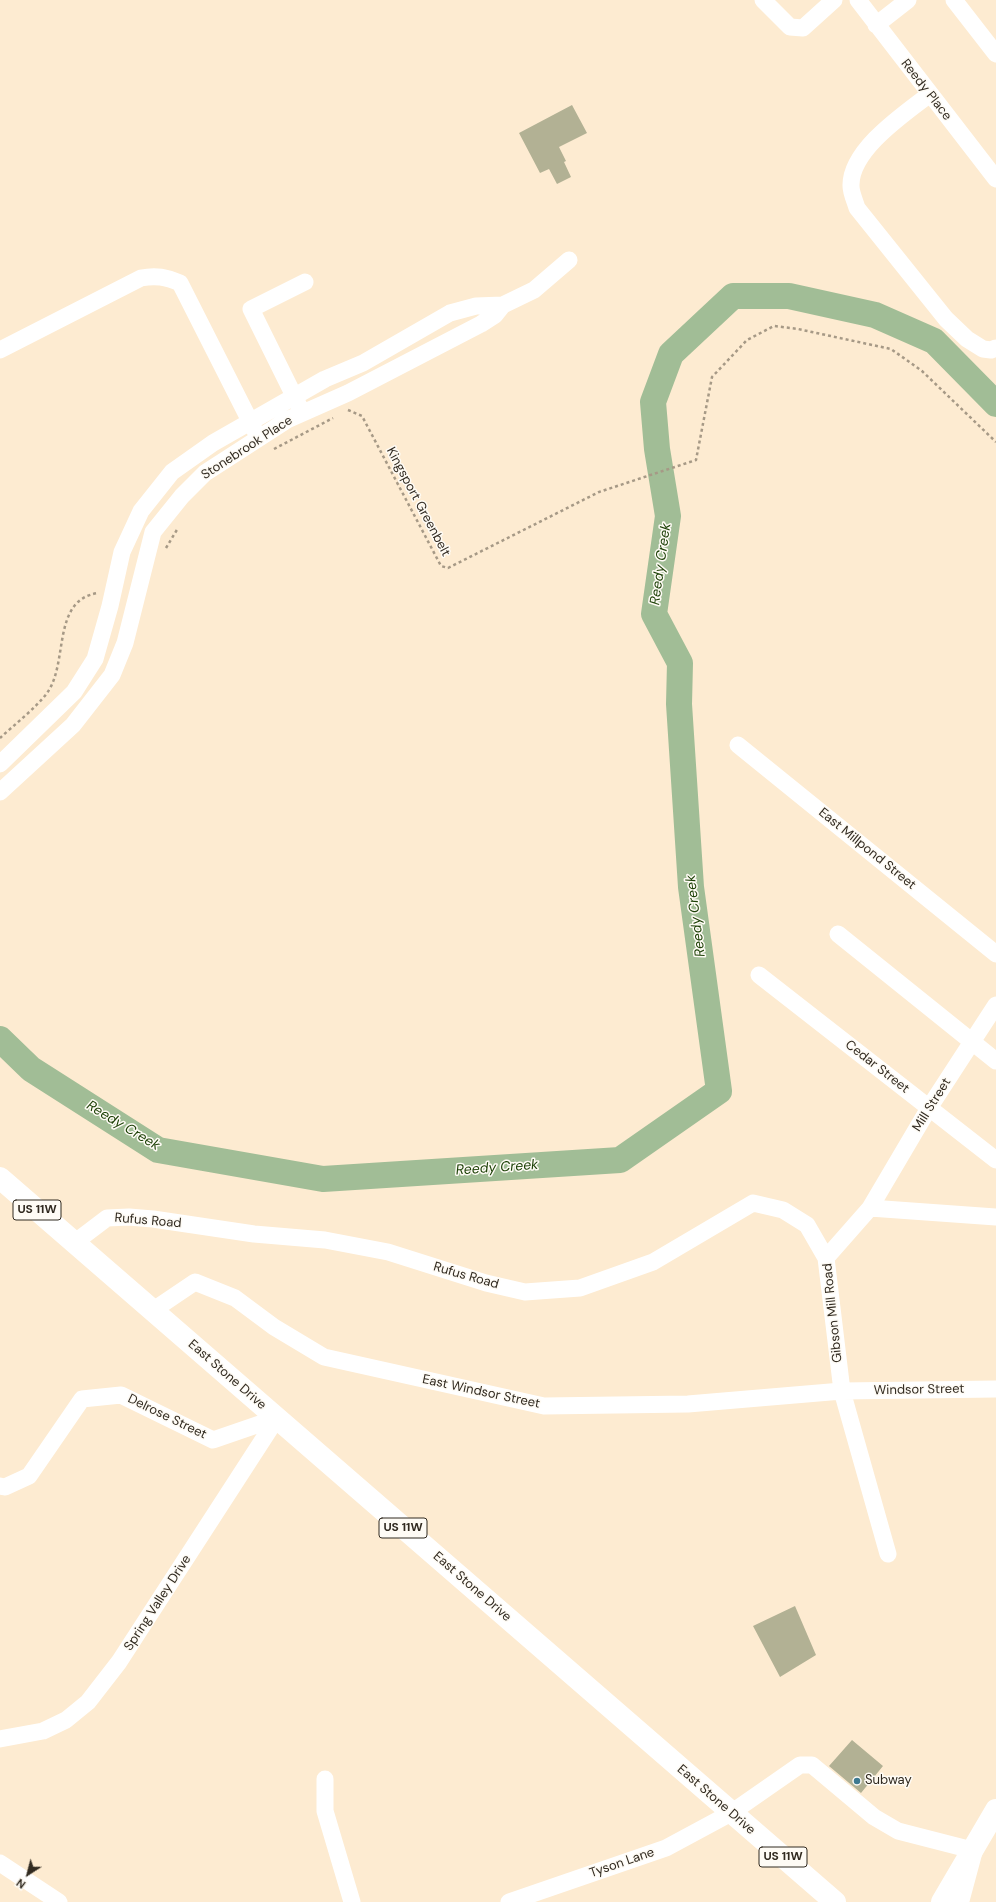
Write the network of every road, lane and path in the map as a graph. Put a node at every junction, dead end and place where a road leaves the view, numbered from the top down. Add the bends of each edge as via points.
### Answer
1 (763, 0) edge
2 (834, 0) edge
3 (858, 0) edge
4 (908, 0) edge
5 (954, 0) edge
6 (876, 25) junction
7 (996, 54) edge
8 (930, 94) junction
9 (996, 179) edge
10 (570, 260) dead end
11 (305, 282) dead end
12 (503, 305) junction
13 (996, 348) edge
14 (0, 350) edge
15 (294, 396) junction
16 (303, 413) junction
17 (342, 414) dead end
18 (335, 418) dead end
19 (250, 422) junction
20 (259, 438) junction
21 (996, 442) edge
22 (271, 450) dead end
23 (181, 523) dead end
24 (165, 550) dead end
25 (113, 590) junction
26 (0, 738) edge
27 (738, 745) dead end
28 (0, 764) edge
29 (0, 792) edge
30 (838, 934) dead end
31 (996, 954) edge
32 (759, 975) dead end
33 (996, 1005) edge
34 (972, 1042) junction
35 (996, 1061) edge
36 (929, 1108) junction
37 (996, 1160) edge
38 (0, 1178) edge
39 (870, 1208) junction
40 (996, 1217) edge
41 (74, 1243) junction
42 (826, 1258) junction
43 (152, 1311) junction
44 (996, 1389) edge
45 (842, 1391) junction
46 (277, 1418) junction
47 (0, 1486) edge
48 (888, 1554) dead end
49 (0, 1739) edge
50 (325, 1779) dead end
51 (996, 1810) edge
52 (731, 1813) junction
53 (972, 1850) junction
54 (0, 1863) edge
55 (59, 1902) edge
56 (352, 1902) edge
57 (509, 1902) edge
58 (835, 1902) edge
59 (942, 1902) edge
60 (958, 1902) edge

1 - 2 street via 790,27 803,28
3 - 6 street, Reedy Place
4 - 6 street
5 - 7 street
6 - 8 street, Reedy Place
8 - 9 street, Reedy Place
8 - 13 street via 887,128 867,148 853,176 851,187 857,208 946,319 967,339 983,349
10 - 12 street, Stonebrook Place via 534,290
11 - 15 street via 251,309
12 - 15 street, Stonebrook Place via 476,306 450,313 363,363
12 - 16 street, Stonebrook Place via 495,315 482,324 348,393
14 - 19 street via 141,278 168,278 180,283
15 - 16 street
15 - 19 street, Stonebrook Place
16 - 20 street, Stonebrook Place
17 - 21 path, Kingsport Greenbelt via 349,410 362,416 425,538 441,566 448,568 599,492 696,460 712,377 747,340 774,326 890,349 922,371
18 - 22 path
19 - 20 street
19 - 25 street, Stonebrook Place via 213,443 172,472 141,511 122,552
20 - 29 street, Stonebrook Place via 205,473 153,532 125,643 112,675 74,725
23 - 24 path
25 - 26 path via 93,593 78,601 67,614 56,674 47,693
25 - 28 street, Stonebrook Place via 95,659 74,692
27 - 31 street, East Millpond Street
30 - 34 street
32 - 36 street, Cedar Street
33 - 34 street, Mill Street
34 - 35 street
34 - 36 street, Mill Street
36 - 37 street, Cedar Street
36 - 39 street, Mill Street
38 - 41 main road, East Stone Drive / US 11W
39 - 40 street
39 - 42 street, Gibson Mill Road
41 - 42 street, Rufus Road via 107,1218 129,1216 254,1234 325,1240 388,1252 486,1283 525,1292 580,1288 653,1262 753,1203 783,1210 807,1225
41 - 43 main road, East Stone Drive / US 11W
42 - 45 street, Gibson Mill Road
43 - 45 street, East Windsor Street via 195,1282 235,1298 274,1327 324,1357 544,1406 688,1404
43 - 46 main road, East Stone Drive / US 11W
44 - 45 street, Windsor Street
45 - 48 street, Gibson Mill Road
46 - 47 street, Delrose Street via 213,1440 121,1395 82,1399 29,1476 5,1487
46 - 49 street, Spring Valley Drive via 119,1662 88,1702 66,1720 43,1732
46 - 52 main road, East Stone Drive / US 11W
50 - 56 street via 325,1810
51 - 53 main road
52 - 53 street, Tyson Lane via 800,1765 812,1765 874,1817 898,1831
52 - 57 street, Tyson Lane via 666,1848
52 - 58 main road, East Stone Drive / US 11W
53 - 59 main road
53 - 60 main road
54 - 55 street

